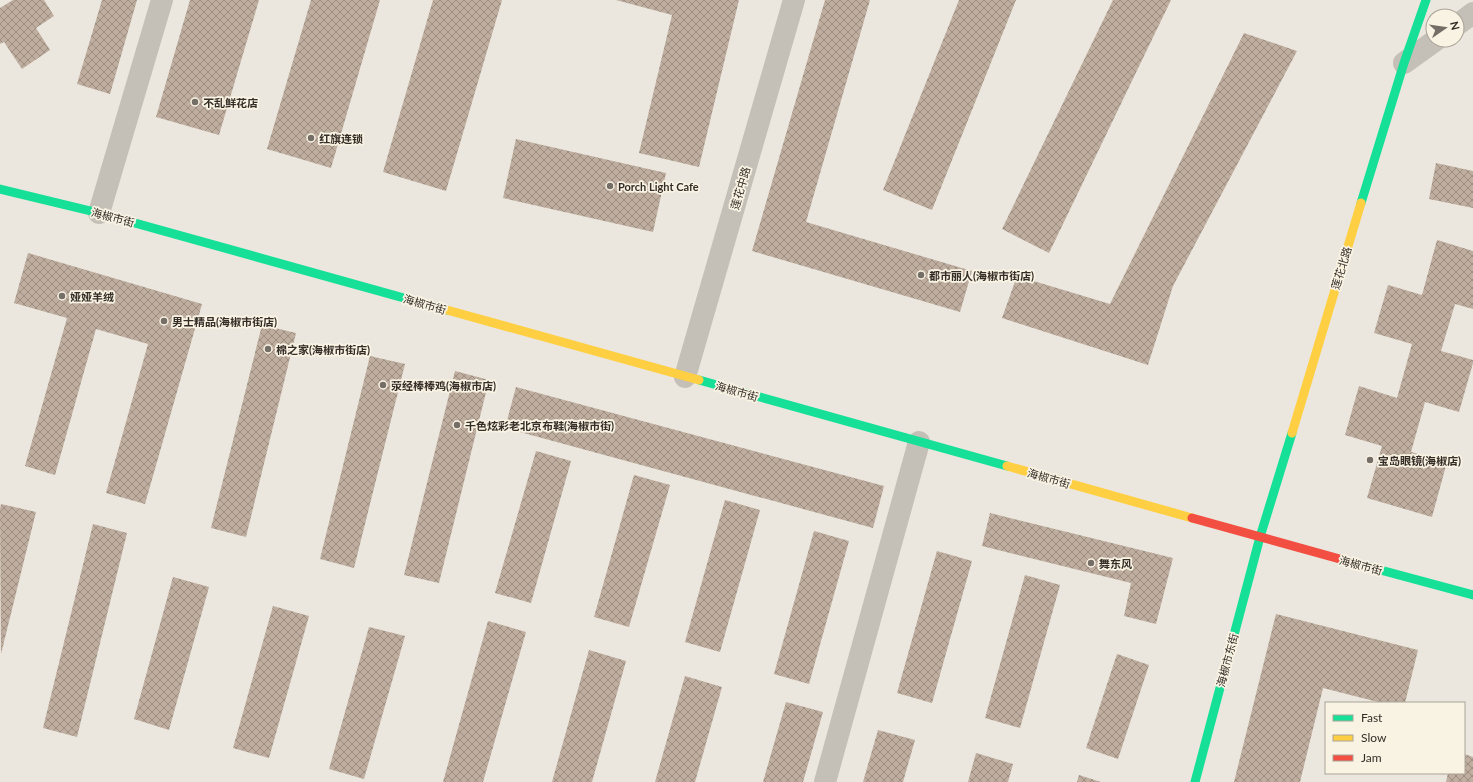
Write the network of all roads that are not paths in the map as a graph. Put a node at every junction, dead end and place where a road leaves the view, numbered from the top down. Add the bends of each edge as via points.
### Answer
1 (162, 0) edge
2 (794, 0) edge
3 (1426, 0) edge
4 (1425, 48) edge
5 (1404, 63) junction
6 (0, 189) edge
7 (99, 213) junction
8 (685, 377) junction
9 (919, 442) junction
10 (1260, 537) junction
11 (1473, 595) edge
12 (825, 782) edge
13 (1195, 782) edge

1 - 7 street
2 - 8 street, 莲花中路
3 - 5 street, 莲花北路
4 - 5 street
5 - 10 street, 莲花北路
6 - 7 street, 海椒市街
7 - 8 street, 海椒市街
8 - 9 street, 海椒市街
9 - 10 street, 海椒市街
9 - 12 street
10 - 11 street, 海椒市街
10 - 13 street, 海椒市东街

